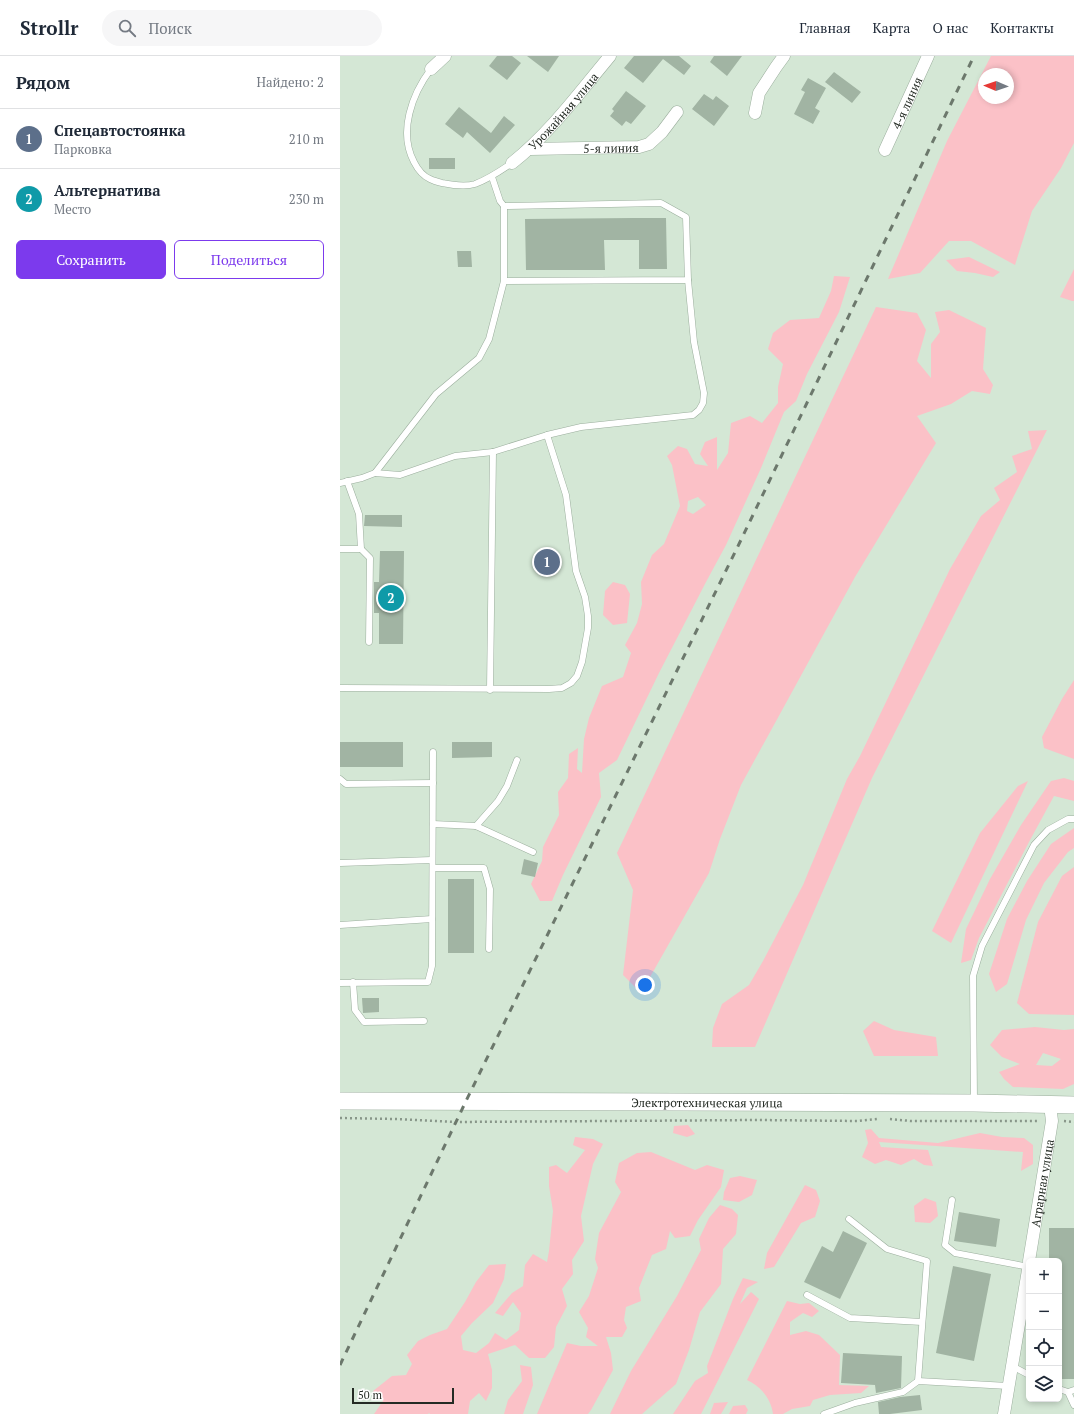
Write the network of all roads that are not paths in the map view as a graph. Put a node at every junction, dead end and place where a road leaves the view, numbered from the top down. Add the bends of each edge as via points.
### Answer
1 (445, 56) edge
2 (610, 56) edge
3 (784, 56) edge
4 (928, 56) edge
5 (431, 69) joint
6 (677, 112) dead end
7 (755, 113) dead end
8 (530, 149) junction
9 (885, 150) dead end
10 (512, 163) joint
11 (492, 177) junction
12 (504, 206) junction
13 (688, 280) junction
14 (504, 281) junction
15 (547, 435) junction
16 (493, 452) junction
17 (375, 473) junction
18 (347, 481) junction
19 (340, 483) edge
20 (340, 549) edge
21 (361, 549) junction
22 (369, 642) dead end
23 (340, 688) edge
24 (490, 690) junction
25 (433, 752) dead end
26 (517, 760) dead end
27 (340, 779) edge
28 (433, 783) junction
29 (1074, 819) edge
30 (433, 824) junction
31 (476, 826) junction
32 (533, 852) dead end
33 (432, 860) junction
34 (340, 863) edge
35 (433, 868) junction
36 (432, 919) junction
37 (340, 925) edge
38 (489, 949) dead end
39 (353, 982) junction
40 (340, 983) edge
41 (424, 1021) dead end
42 (340, 1101) edge
43 (974, 1103) junction
44 (1074, 1105) edge
45 (1051, 1113) junction
46 (952, 1200) dead end
47 (850, 1219) dead end
48 (1030, 1258) edge
49 (1026, 1267) edge
50 (1026, 1279) edge
51 (807, 1295) dead end
52 (922, 1322) junction
53 (1012, 1366) junction
54 (1026, 1373) edge
55 (918, 1381) junction
56 (1008, 1386) junction
57 (1071, 1391) edge
58 (1074, 1405) edge
59 (824, 1414) edge
60 (1004, 1414) edge

1 - 5 street
2 - 8 street, Урожайная улица via 549,130
3 - 7 street via 759,93
4 - 9 street, 4-я линия
5 - 11 lane via 423,79 414,99 406,129 411,157 419,171 431,180 453,186 474,184
6 - 8 street, 5-я линия via 662,132 644,146
8 - 10 street, Урожайная улица
10 - 11 lane
11 - 12 lane
12 - 13 lane via 661,203 686,217
12 - 14 lane
13 - 14 lane
13 - 15 lane via 694,342 704,394 699,410 693,415 582,427
14 - 17 lane via 489,339 479,358 436,394
15 - 16 lane
15 - 24 lane via 566,495 576,571 587,607 588,628 582,662 577,676 562,688
16 - 17 lane via 455,456 400,475
16 - 24 lane
17 - 18 lane
18 - 19 lane
18 - 21 lane via 359,514
20 - 21 lane
21 - 22 lane via 370,558
23 - 24 lane
25 - 28 lane
26 - 31 lane via 498,801
27 - 28 lane via 346,784
28 - 30 lane
29 - 43 lane via 1068,819 1048,830 1034,845 982,946 974,976
30 - 31 lane
30 - 33 lane
31 - 32 lane
33 - 34 lane
33 - 35 lane
35 - 36 lane
35 - 38 lane via 484,868 490,889
36 - 37 lane
36 - 39 lane via 432,966 428,982
39 - 40 lane
39 - 41 lane via 355,1010 364,1022
42 - 43 main road, Электротехническая улица
43 - 45 main road, Электротехническая улица
44 - 45 main road, Электротехническая улица
45 - 48 street, Аграрная улица
46 - 49 lane via 945,1245 955,1253
47 - 52 lane via 887,1249 927,1261
50 - 53 street
51 - 52 lane via 850,1318
52 - 55 lane
53 - 54 lane
53 - 56 street
55 - 56 lane
55 - 59 lane via 904,1392 855,1402
56 - 60 street
57 - 58 lane

